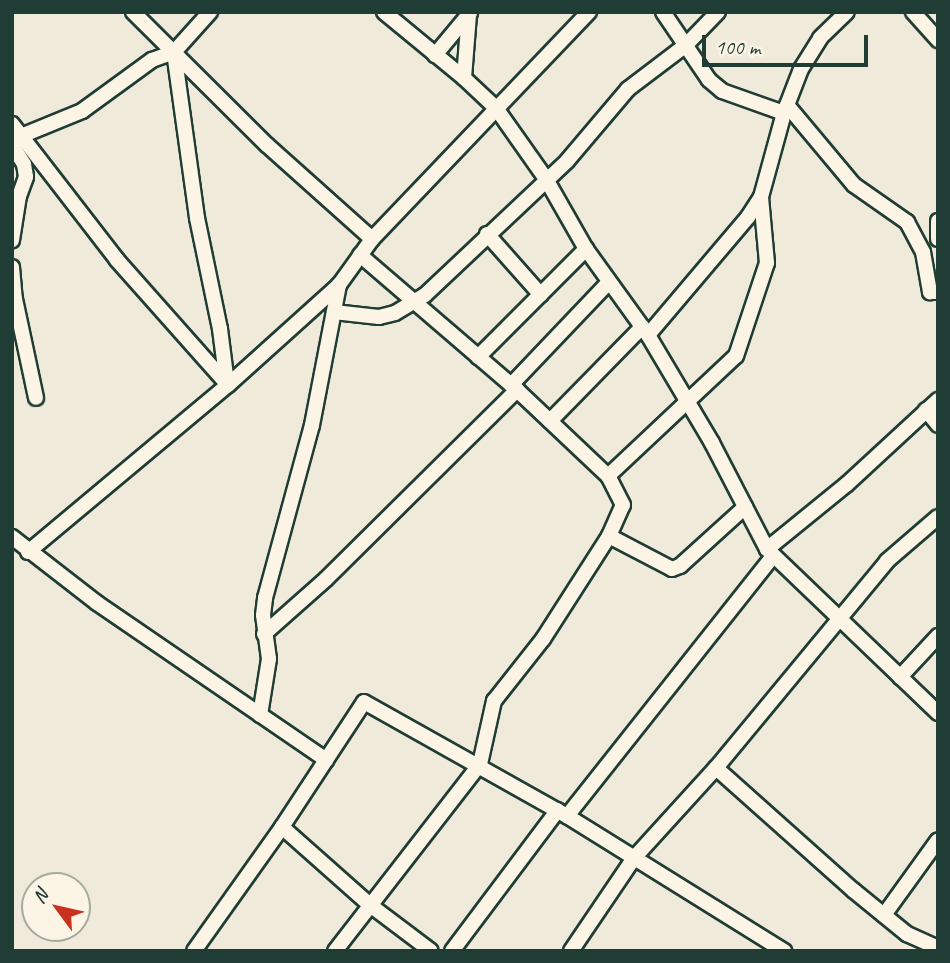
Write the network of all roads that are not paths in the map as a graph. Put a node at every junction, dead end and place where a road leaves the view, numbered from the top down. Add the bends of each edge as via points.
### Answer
1 (133, 12) edge
2 (210, 12) edge
3 (384, 12) edge
4 (589, 12) edge
5 (663, 12) edge
6 (718, 12) edge
7 (847, 12) edge
8 (913, 12) edge
9 (470, 14) edge
10 (938, 40) edge
11 (686, 45) junction
12 (174, 52) junction
13 (435, 55) junction
14 (464, 78) junction
15 (496, 108) junction
16 (786, 109) junction
17 (14, 137) edge
18 (546, 179) junction
19 (761, 197) junction
20 (938, 221) edge
21 (488, 234) junction
22 (372, 239) junction
23 (938, 239) edge
24 (12, 240) edge
25 (586, 250) junction
26 (359, 255) junction
27 (12, 267) edge
28 (610, 282) junction
29 (339, 285) junction
30 (938, 292) edge
31 (541, 295) junction
32 (413, 302) junction
33 (334, 312) junction
34 (645, 331) junction
35 (478, 357) junction
36 (228, 385) junction
37 (514, 387) junction
38 (36, 398) dead end
39 (687, 399) junction
40 (938, 400) edge
41 (926, 410) junction
42 (550, 421) junction
43 (938, 425) edge
44 (608, 476) junction
45 (745, 506) junction
46 (938, 517) edge
47 (609, 536) junction
48 (12, 537) edge
49 (29, 551) junction
50 (770, 552) junction
51 (841, 620) junction
52 (264, 634) junction
53 (938, 636) edge
54 (900, 677) junction
55 (938, 713) edge
56 (260, 715) junction
57 (326, 760) junction
58 (480, 764) junction
59 (716, 768) junction
60 (562, 813) junction
61 (282, 827) junction
62 (938, 840) edge
63 (634, 858) junction
64 (370, 905) junction
65 (884, 915) junction
66 (938, 948) edge
67 (194, 951) edge
68 (335, 951) edge
69 (431, 951) edge
70 (452, 951) edge
71 (571, 951) edge
72 (784, 951) edge

1 - 12 street
2 - 12 street
3 - 13 street
4 - 15 street
5 - 11 street
6 - 11 street
7 - 16 street via 816,43
8 - 10 street
9 - 13 street
9 - 14 street
11 - 16 street via 722,92
11 - 18 street via 628,89
12 - 17 street via 152,60 82,111
12 - 22 street via 267,145
12 - 36 street via 197,218
13 - 14 street
14 - 15 street
15 - 18 street
15 - 22 street
16 - 19 street
16 - 30 street via 854,186 907,222 923,251 930,292
17 - 24 street via 26,177
17 - 36 street
18 - 21 street
18 - 25 street
19 - 34 street
19 - 39 street via 767,263 741,341 732,362
20 - 23 street
21 - 31 street
21 - 32 street
22 - 26 street
25 - 28 street
25 - 31 street
26 - 29 street
26 - 32 street
27 - 38 street
28 - 34 street
28 - 37 street
29 - 33 street
29 - 36 street
31 - 35 street
32 - 33 street via 379,317
32 - 35 street
33 - 52 street via 312,425 265,598
34 - 39 street
34 - 42 street
35 - 37 street
36 - 49 street
37 - 42 street
37 - 52 street via 326,579
39 - 44 street
39 - 45 street
40 - 41 street
41 - 43 street
41 - 50 street
42 - 44 street
44 - 47 street via 623,505
45 - 47 street via 672,569
45 - 50 street
46 - 51 street via 887,561
47 - 58 street via 542,639 494,701
48 - 49 street
49 - 56 street
50 - 51 street
50 - 60 street
51 - 54 street
51 - 59 street
52 - 56 street via 269,659
53 - 54 street
54 - 55 street
56 - 57 street
57 - 58 street via 364,702
57 - 61 street
58 - 60 street
58 - 64 street
59 - 63 street
59 - 65 street
60 - 63 street
60 - 70 street
61 - 64 street
61 - 67 street
62 - 65 street
63 - 71 street
63 - 72 street
64 - 68 street
64 - 69 street
65 - 66 street via 918,941

